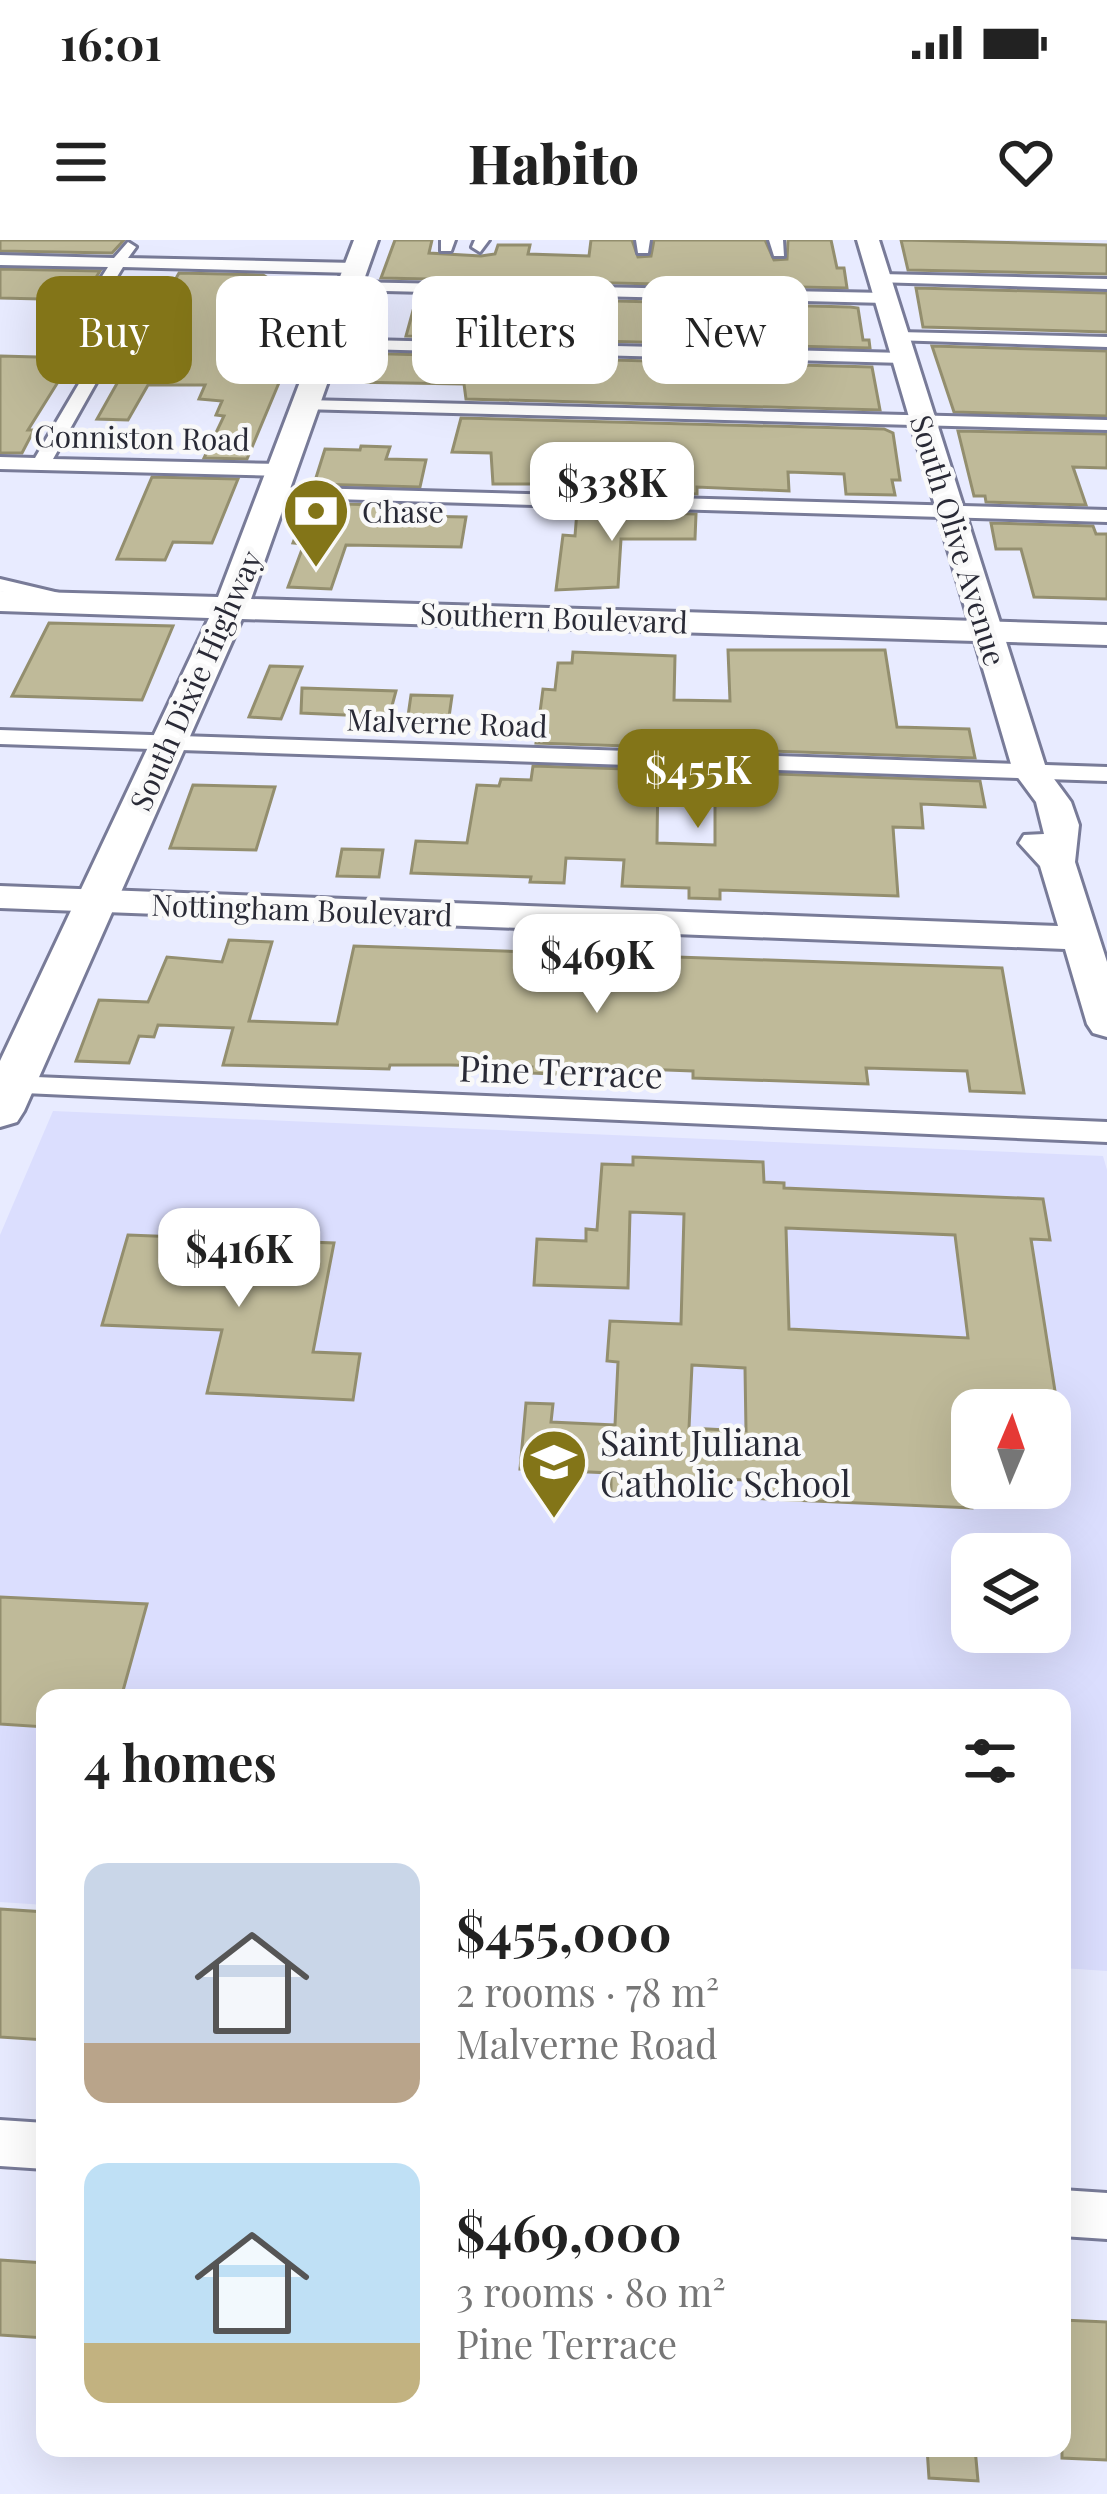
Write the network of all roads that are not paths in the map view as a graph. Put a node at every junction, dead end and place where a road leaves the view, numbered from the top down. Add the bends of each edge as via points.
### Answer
1 (132, 240) edge
2 (868, 240) edge
3 (0, 260) edge
4 (118, 262) junction
5 (357, 265) edge
6 (109, 276) edge
7 (1107, 284) edge
8 (883, 288) junction
9 (1107, 342) edge
10 (388, 344) edge
11 (901, 347) junction
12 (87, 384) edge
13 (313, 384) edge
14 (306, 405) junction
15 (922, 420) junction
16 (1107, 425) edge
17 (0, 463) edge
18 (40, 464) junction
19 (278, 482) junction
20 (951, 512) junction
21 (1107, 516) edge
22 (0, 586) edge
23 (76, 603) junction
24 (0, 605) edge
25 (230, 608) junction
26 (987, 631) junction
27 (1107, 634) edge
28 (0, 737) edge
29 (170, 742) junction
30 (1030, 771) junction
31 (1107, 774) edge
32 (0, 897) edge
33 (95, 901) junction
34 (1094, 938) edge
35 (1107, 1024) edge
36 (6, 1098) edge
37 (1107, 1132) edge
38 (0, 2143) edge
39 (36, 2145) edge
40 (1071, 2214) edge
41 (1107, 2216) edge

1 - 4 street
2 - 8 street, South Olive Avenue
3 - 4 street
4 - 5 street
4 - 6 street
5 - 8 street
7 - 8 street
8 - 11 street, South Olive Avenue
9 - 11 street
10 - 11 street
11 - 15 street, South Olive Avenue
12 - 18 street
13 - 14 main road, South Dixie Highway
14 - 15 street
14 - 19 main road, South Dixie Highway
15 - 16 street
15 - 20 street, South Olive Avenue
17 - 18 street, Conniston Road
18 - 19 street, Conniston Road
19 - 20 street, Conniston Road
19 - 25 main road, South Dixie Highway
20 - 21 street, Conniston Road
20 - 26 street, South Olive Avenue
22 - 23 street
23 - 24 main road, Southern Boulevard
23 - 25 main road, Southern Boulevard
25 - 26 main road, Southern Boulevard
25 - 29 main road, South Dixie Highway
26 - 27 main road, Southern Boulevard
26 - 30 street, South Olive Avenue
28 - 29 street, Malverne Road
29 - 30 street, Malverne Road
29 - 33 main road, South Dixie Highway
30 - 31 street, Malverne Road
30 - 34 street, South Olive Avenue via 1021,792 1034,840 1058,862
32 - 33 street, Nottingham Boulevard
33 - 34 street, Nottingham Boulevard
33 - 36 main road, South Dixie Highway
34 - 35 street, South Olive Avenue
36 - 37 street, Pine Terrace
38 - 39 street
40 - 41 street

